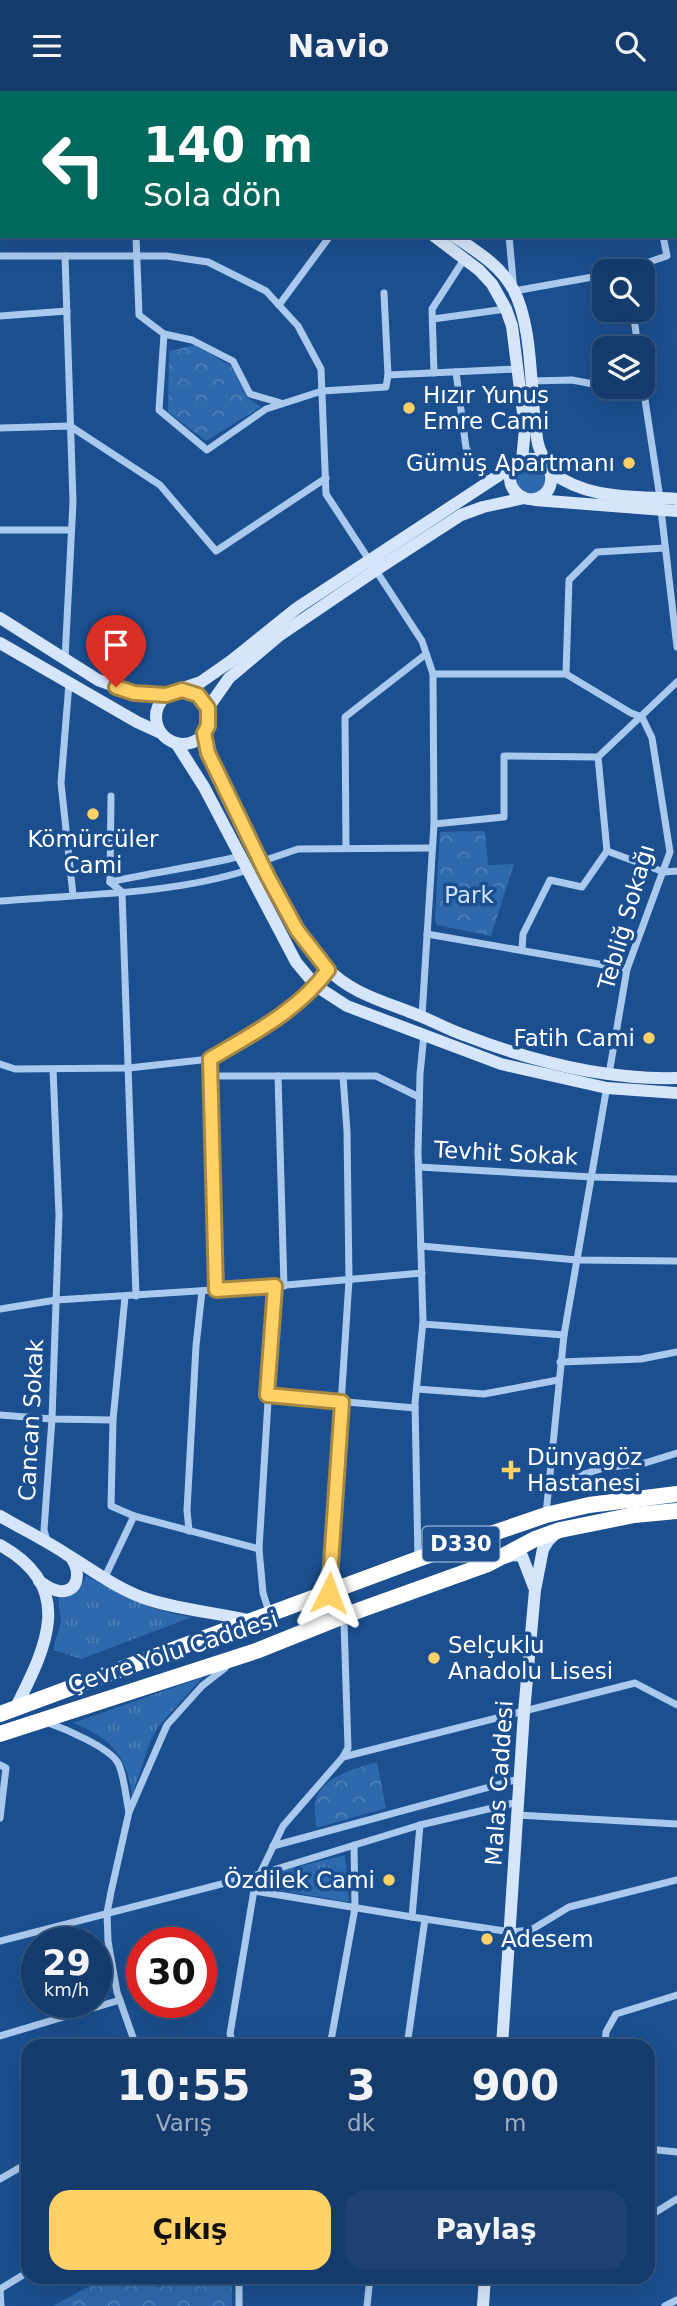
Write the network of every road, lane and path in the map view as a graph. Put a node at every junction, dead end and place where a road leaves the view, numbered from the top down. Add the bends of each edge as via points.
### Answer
1 (136, 238) edge
2 (329, 238) edge
3 (437, 238) edge
4 (457, 238) edge
5 (509, 238) edge
6 (663, 238) edge
7 (0, 255) edge
8 (65, 256) junction
9 (136, 256) junction
10 (465, 258) junction
11 (655, 260) edge
12 (592, 277) edge
13 (514, 291) junction
14 (384, 293) dead end
15 (279, 305) junction
16 (506, 309) junction
17 (67, 311) junction
18 (0, 316) edge
19 (433, 319) junction
20 (164, 334) junction
21 (518, 369) junction
22 (456, 372) junction
23 (434, 373) junction
24 (388, 375) junction
25 (531, 381) junction
26 (592, 384) edge
27 (323, 391) junction
28 (645, 399) edge
29 (282, 404) junction
30 (70, 426) junction
31 (0, 428) edge
32 (519, 462) junction
33 (548, 468) junction
34 (326, 478) junction
35 (488, 484) junction
36 (527, 499) junction
37 (677, 499) edge
38 (661, 504) junction
39 (677, 511) edge
40 (0, 530) edge
41 (71, 530) junction
42 (665, 548) junction
43 (372, 566) junction
44 (0, 618) edge
45 (0, 643) edge
46 (677, 647) edge
47 (426, 653) junction
48 (65, 660) junction
49 (433, 674) junction
50 (566, 674) junction
51 (677, 682) edge
52 (69, 683) junction
53 (170, 693) junction
54 (208, 708) junction
55 (642, 717) junction
56 (161, 733) junction
57 (204, 733) junction
58 (176, 743) junction
59 (598, 757) junction
60 (111, 796) dead end
61 (434, 824) junction
62 (346, 848) junction
63 (432, 848) junction
64 (607, 851) junction
65 (241, 856) junction
66 (260, 862) junction
67 (248, 870) junction
68 (677, 871) edge
69 (664, 872) junction
70 (110, 882) junction
71 (122, 892) junction
72 (74, 895) junction
73 (0, 901) edge
74 (427, 934) junction
75 (522, 949) junction
76 (628, 969) junction
77 (328, 970) junction
78 (316, 986) junction
79 (422, 1016) junction
80 (424, 1034) junction
81 (210, 1059) junction
82 (1, 1066) edge
83 (129, 1068) junction
84 (53, 1069) junction
85 (609, 1073) junction
86 (210, 1076) junction
87 (278, 1076) junction
88 (343, 1076) junction
89 (677, 1078) edge
90 (607, 1089) junction
91 (677, 1093) edge
92 (419, 1097) junction
93 (419, 1167) junction
94 (592, 1177) junction
95 (677, 1179) edge
96 (421, 1246) junction
97 (577, 1261) junction
98 (677, 1261) edge
99 (422, 1273) junction
100 (349, 1280) junction
101 (279, 1286) junction
102 (216, 1290) junction
103 (202, 1291) junction
104 (136, 1296) junction
105 (125, 1297) junction
106 (56, 1300) junction
107 (0, 1309) edge
108 (423, 1324) junction
109 (564, 1335) junction
110 (677, 1352) edge
111 (560, 1362) junction
112 (558, 1380) junction
113 (416, 1389) junction
114 (267, 1395) junction
115 (342, 1402) junction
116 (415, 1408) junction
117 (0, 1415) edge
118 (52, 1419) junction
119 (113, 1420) junction
120 (677, 1453) edge
121 (548, 1485) junction
122 (677, 1494) edge
123 (677, 1511) edge
124 (546, 1515) junction
125 (134, 1516) junction
126 (0, 1517) edge
127 (560, 1530) junction
128 (189, 1531) junction
129 (47, 1542) junction
130 (0, 1545) edge
131 (258, 1549) junction
132 (70, 1556) junction
133 (418, 1559) junction
134 (488, 1563) junction
135 (104, 1580) junction
136 (38, 1581) junction
137 (535, 1590) junction
138 (329, 1593) junction
139 (270, 1615) junction
140 (346, 1615) junction
141 (253, 1621) junction
142 (256, 1651) junction
143 (677, 1705) edge
144 (528, 1710) junction
145 (7, 1712) edge
146 (38, 1720) junction
147 (0, 1734) edge
148 (343, 1758) junction
149 (0, 1765) edge
150 (519, 1779) junction
151 (518, 1801) junction
152 (130, 1812) junction
153 (517, 1815) junction
154 (0, 1818) edge
155 (677, 1824) edge
156 (420, 1825) junction
157 (354, 1845) junction
158 (273, 1846) junction
159 (260, 1874) junction
160 (677, 1879) edge
161 (254, 1891) junction
162 (355, 1909) junction
163 (107, 1913) junction
164 (412, 1917) junction
165 (425, 1919) junction
166 (511, 1932) junction
167 (0, 1941) edge
168 (677, 1995) edge
169 (120, 2000) junction
170 (0, 2036) edge
171 (134, 2039) edge
172 (230, 2039) edge
173 (331, 2039) edge
174 (408, 2039) edge
175 (503, 2039) edge
176 (606, 2039) edge
177 (655, 2150) edge
178 (677, 2152) edge
179 (21, 2167) edge
180 (0, 2179) edge
181 (677, 2199) edge
182 (655, 2213) edge
183 (21, 2276) edge
184 (239, 2284) edge
185 (370, 2284) edge
186 (485, 2284) edge
187 (0, 2289) edge
188 (677, 2300) edge
189 (1, 2306) edge
190 (239, 2306) edge
191 (368, 2306) edge
192 (483, 2306) edge
193 (665, 2306) edge

1 - 9 street
2 - 15 street
3 - 10 main road
4 - 13 main road via 489,261
5 - 13 street
6 - 11 street via 667,256
7 - 8 street
8 - 9 street
8 - 17 street
9 - 15 street via 208,262 266,291
9 - 20 street via 139,314
10 - 16 main road via 492,284
10 - 19 street via 432,309
12 - 13 street
13 - 25 main road via 525,328
14 - 24 street
15 - 27 street via 298,325 321,369
16 - 19 street
16 - 21 main road
17 - 18 street
17 - 30 street
19 - 23 street
20 - 29 street via 192,340 233,362 250,394
20 - 29 street via 159,410 206,450 266,409
21 - 22 street
21 - 32 main road via 525,429
22 - 23 street
22 - 35 street via 466,448
23 - 24 street
24 - 27 street via 386,387
25 - 26 street
25 - 33 main road via 539,448
27 - 29 street
27 - 34 street
28 - 38 street
30 - 31 street
30 - 34 street via 160,485 216,551
30 - 41 street
32 - 33 main road via 535,458
32 - 35 main road
32 - 36 main road via 512,470 511,483 518,495
33 - 36 main road via 549,490
33 - 38 main road via 564,482 599,494
34 - 43 street via 326,494
35 - 43 main road
36 - 38 main road
36 - 43 main road via 461,516
37 - 38 main road
38 - 39 main road
38 - 42 street
40 - 41 street
41 - 48 street
42 - 46 street
42 - 50 street via 597,552 569,580
43 - 47 street
43 - 53 main road via 297,608 201,682
43 - 54 main road via 229,678
44 - 48 main road
45 - 52 main road
47 - 49 street
47 - 62 street via 345,717
48 - 53 main road via 98,680 134,693
49 - 50 street
49 - 61 street
50 - 55 street
51 - 55 street
52 - 56 main road
52 - 72 street via 61,783
53 - 54 main road via 191,691
53 - 56 main road via 157,709
54 - 57 main road
55 - 59 street
55 - 69 street, Tebliğ Sokağı via 652,738 670,852
56 - 58 main road
57 - 58 main road via 191,742
57 - 66 main road via 208,753
58 - 65 main road
59 - 61 street via 505,756 504,817
59 - 64 street
60 - 70 street
61 - 63 street
62 - 63 street
62 - 66 street via 298,849
63 - 74 street
64 - 69 street
64 - 75 street via 582,887 550,880 523,934
65 - 67 main road
65 - 70 street
66 - 77 main road via 297,930
67 - 71 street via 219,879
67 - 78 main road via 296,962
68 - 69 street
69 - 76 street, Tebliğ Sokağı
70 - 71 street
71 - 72 street
71 - 83 street
72 - 73 street
74 - 75 street
74 - 79 street
75 - 76 street
76 - 85 street, Tebliğ Sokağı
77 - 78 street
77 - 79 main road via 364,994
78 - 80 main road via 347,1006
78 - 81 street via 275,1021
79 - 85 main road via 539,1061
80 - 90 main road via 501,1064
80 - 92 street
81 - 83 street
81 - 86 street
82 - 84 street
83 - 84 street
83 - 104 street
84 - 106 street, Cancan Sokak via 59,1215
85 - 89 main road
85 - 90 street, Tebliğ Sokağı
86 - 87 street
86 - 102 street
87 - 88 street
87 - 101 street
88 - 92 street via 376,1076
88 - 100 street
90 - 91 main road
90 - 94 street, Tebliğ Sokağı
92 - 93 street
93 - 94 street, Tevhit Sokak
93 - 96 street
94 - 95 street, Tevhit Sokak
94 - 97 street, Tebliğ Sokağı
96 - 97 street
96 - 99 street
97 - 98 street
97 - 109 street, Tebliğ Sokağı
99 - 100 street
99 - 108 street
100 - 101 street
100 - 115 street
101 - 102 street
101 - 114 street
102 - 103 street
103 - 104 street
103 - 128 street
104 - 105 street
105 - 106 street
105 - 119 street
106 - 107 street
106 - 118 street, Cancan Sokak
108 - 109 street
108 - 113 street
109 - 111 street, Tebliğ Sokağı
110 - 111 street via 641,1359
111 - 112 street, Tebliğ Sokağı
112 - 113 street via 484,1394
112 - 121 street, Tebliğ Sokağı
113 - 116 street
114 - 115 street
114 - 131 street
115 - 116 street
115 - 138 street
116 - 133 street
117 - 118 street
118 - 119 street
118 - 129 street, Cancan Sokak
119 - 125 street via 111,1506
120 - 121 street
121 - 124 street, Tebliğ Sokağı
122 - 124 highway, Çevre Yolu Caddesi / D330
123 - 127 highway, Çevre Yolu Caddesi / D330
124 - 133 highway, Çevre Yolu Caddesi / D330
125 - 128 street
125 - 135 street
126 - 129 main road
127 - 134 highway, Çevre Yolu Caddesi / D330
127 - 137 main road, Malas Caddesi via 543,1549
128 - 131 street
129 - 132 main road
130 - 136 main road via 21,1560
131 - 139 street via 262,1593
132 - 135 main road
132 - 136 main road via 78,1578 72,1588 51,1589
133 - 138 highway, Çevre Yolu Caddesi / D330
134 - 137 main road via 523,1556
134 - 140 highway, Çevre Yolu Caddesi / D330
135 - 141 main road via 168,1606
136 - 145 main road via 48,1612 47,1639
137 - 144 main road, Malas Caddesi
138 - 139 highway, Çevre Yolu Caddesi / D330
139 - 141 highway, Çevre Yolu Caddesi / D330
140 - 142 highway, Çevre Yolu Caddesi / D330
140 - 148 street via 348,1748
141 - 145 highway, Çevre Yolu Caddesi / D330
142 - 146 highway, Çevre Yolu Caddesi / D330
142 - 152 street via 218,1671 167,1725
143 - 144 street via 635,1682
144 - 148 street
144 - 150 main road, Malas Caddesi
146 - 147 highway, Çevre Yolu Caddesi / D330
146 - 152 street via 103,1749 118,1762
148 - 158 street via 283,1826
149 - 154 street via 6,1768
150 - 151 main road, Malas Caddesi
150 - 158 street
151 - 153 main road, Malas Caddesi
151 - 156 street
152 - 163 street
153 - 155 street
153 - 166 main road, Malas Caddesi
156 - 157 street
156 - 164 street
157 - 159 street
157 - 162 street
158 - 159 street
159 - 161 street
159 - 163 street
160 - 166 street via 569,1907 531,1930
161 - 162 street
161 - 172 street
162 - 164 street
162 - 173 street
163 - 167 street
163 - 169 street
164 - 165 street
165 - 166 street
165 - 174 street
166 - 175 main road, Malas Caddesi
168 - 176 street via 615,2014
169 - 170 street
169 - 171 street
177 - 178 street
179 - 180 street
181 - 182 street
183 - 187 street
184 - 190 street
185 - 191 street
186 - 192 main road
187 - 189 street
188 - 193 street

